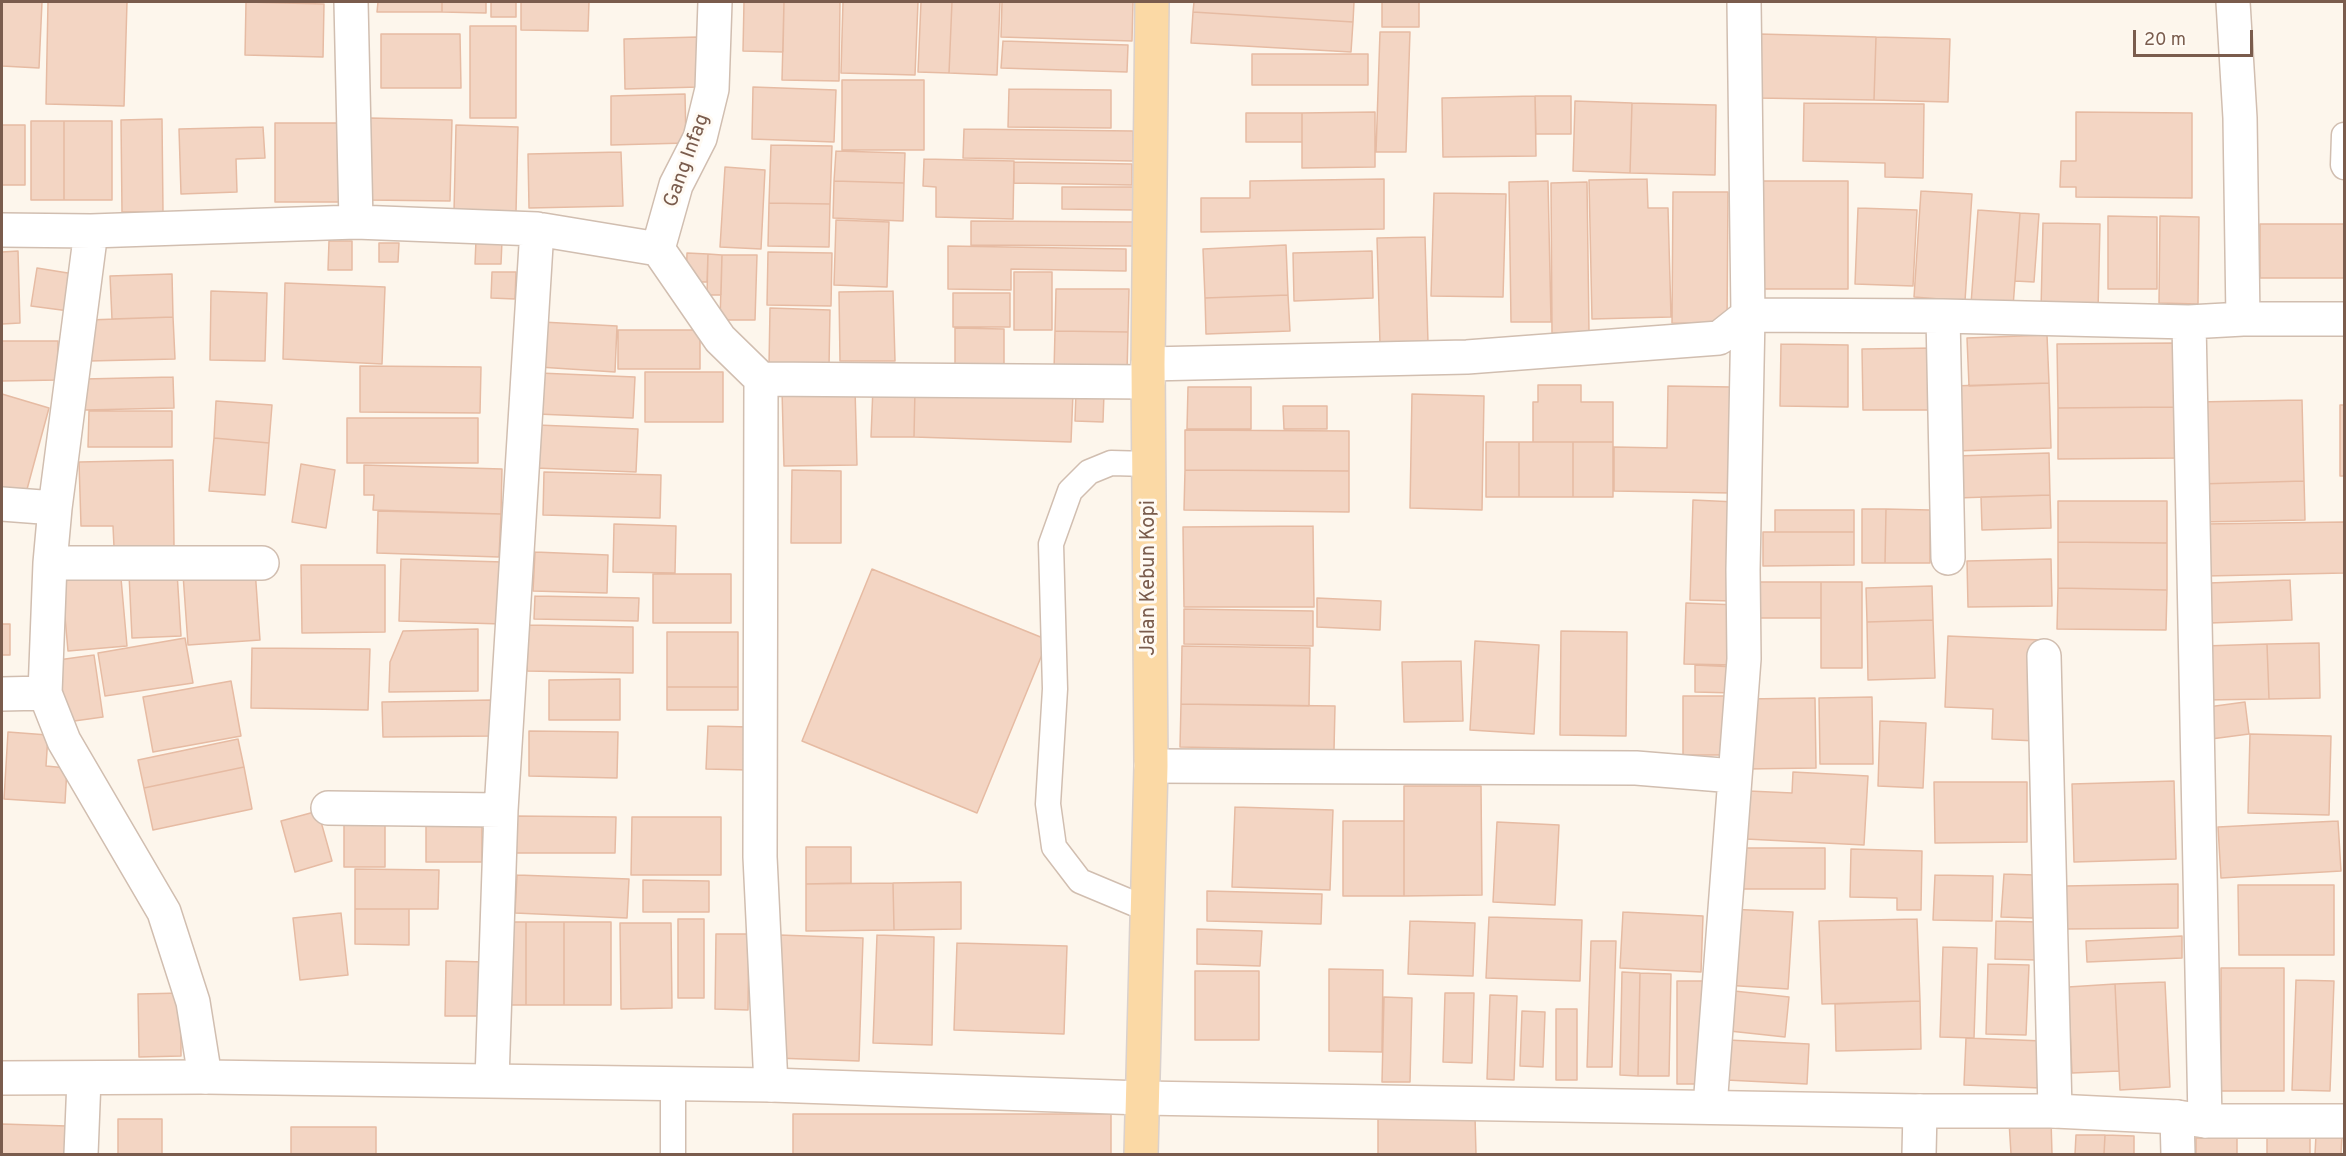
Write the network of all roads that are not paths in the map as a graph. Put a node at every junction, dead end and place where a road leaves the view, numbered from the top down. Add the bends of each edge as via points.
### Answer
1 (351, 2) edge
2 (715, 2) edge
3 (1152, 2) edge
4 (1744, 2) edge
5 (2233, 2) edge
6 (2344, 135) edge
7 (2344, 167) edge
8 (356, 222) junction
9 (2, 230) edge
10 (537, 230) junction
11 (91, 231) junction
12 (658, 249) junction
13 (1748, 315) junction
14 (1943, 316) junction
15 (2243, 319) junction
16 (2344, 319) edge
17 (2189, 322) junction
18 (1148, 373) junction
19 (761, 379) junction
20 (1149, 464) junction
21 (2, 504) edge
22 (55, 508) junction
23 (1948, 558) dead end
24 (50, 563) junction
25 (262, 563) dead end
26 (2044, 656) dead end
27 (45, 693) junction
28 (2, 694) edge
29 (1151, 766) junction
30 (1734, 776) junction
31 (328, 808) dead end
32 (501, 810) junction
33 (1147, 909) junction
34 (205, 1077) junction
35 (2, 1078) edge
36 (84, 1079) junction
37 (492, 1080) junction
38 (673, 1085) junction
39 (771, 1085) junction
40 (1142, 1098) junction
41 (1710, 1107) junction
42 (1920, 1111) junction
43 (2055, 1111) junction
44 (2191, 1119) junction
45 (2344, 1121) edge
46 (81, 1155) edge
47 (673, 1155) edge
48 (1141, 1155) edge
49 (1919, 1155) edge
50 (2178, 1155) edge

1 - 8 street
2 - 12 street, Gang Infag via 712,89 700,138 676,185
3 - 18 main road, Jalan Kebun Kopi
4 - 13 street
5 - 15 street via 2240,118
6 - 7 lane
8 - 10 street
8 - 11 street
9 - 11 street
10 - 12 street
10 - 32 street
11 - 22 street
12 - 19 street via 720,339
13 - 14 street
13 - 18 street via 1719,338 1467,357
13 - 30 street via 1744,659
14 - 17 street
14 - 23 street
15 - 16 street
15 - 17 street
17 - 44 street
18 - 19 street
18 - 20 main road, Jalan Kebun Kopi
19 - 39 street via 760,857
20 - 29 main road, Jalan Kebun Kopi
20 - 33 lane via 1111,463 1089,472 1070,491 1051,544 1055,689 1048,804 1054,847 1080,880
21 - 22 street
22 - 24 street
24 - 25 street
24 - 27 street
26 - 43 street
27 - 28 street
27 - 34 street via 64,741 164,912 193,1002
29 - 30 street via 1636,768
29 - 33 main road, Jalan Kebun Kopi
30 - 41 street
31 - 32 street
32 - 37 street
33 - 40 main road, Jalan Kebun Kopi
34 - 36 street
34 - 37 street
35 - 36 street
36 - 46 street
37 - 38 street
38 - 39 street
38 - 47 lane
39 - 40 street
40 - 41 street
40 - 48 main road, Jalan Kebun Kopi
41 - 42 street
42 - 43 street
42 - 49 street
43 - 44 street
44 - 45 street
44 - 50 street

